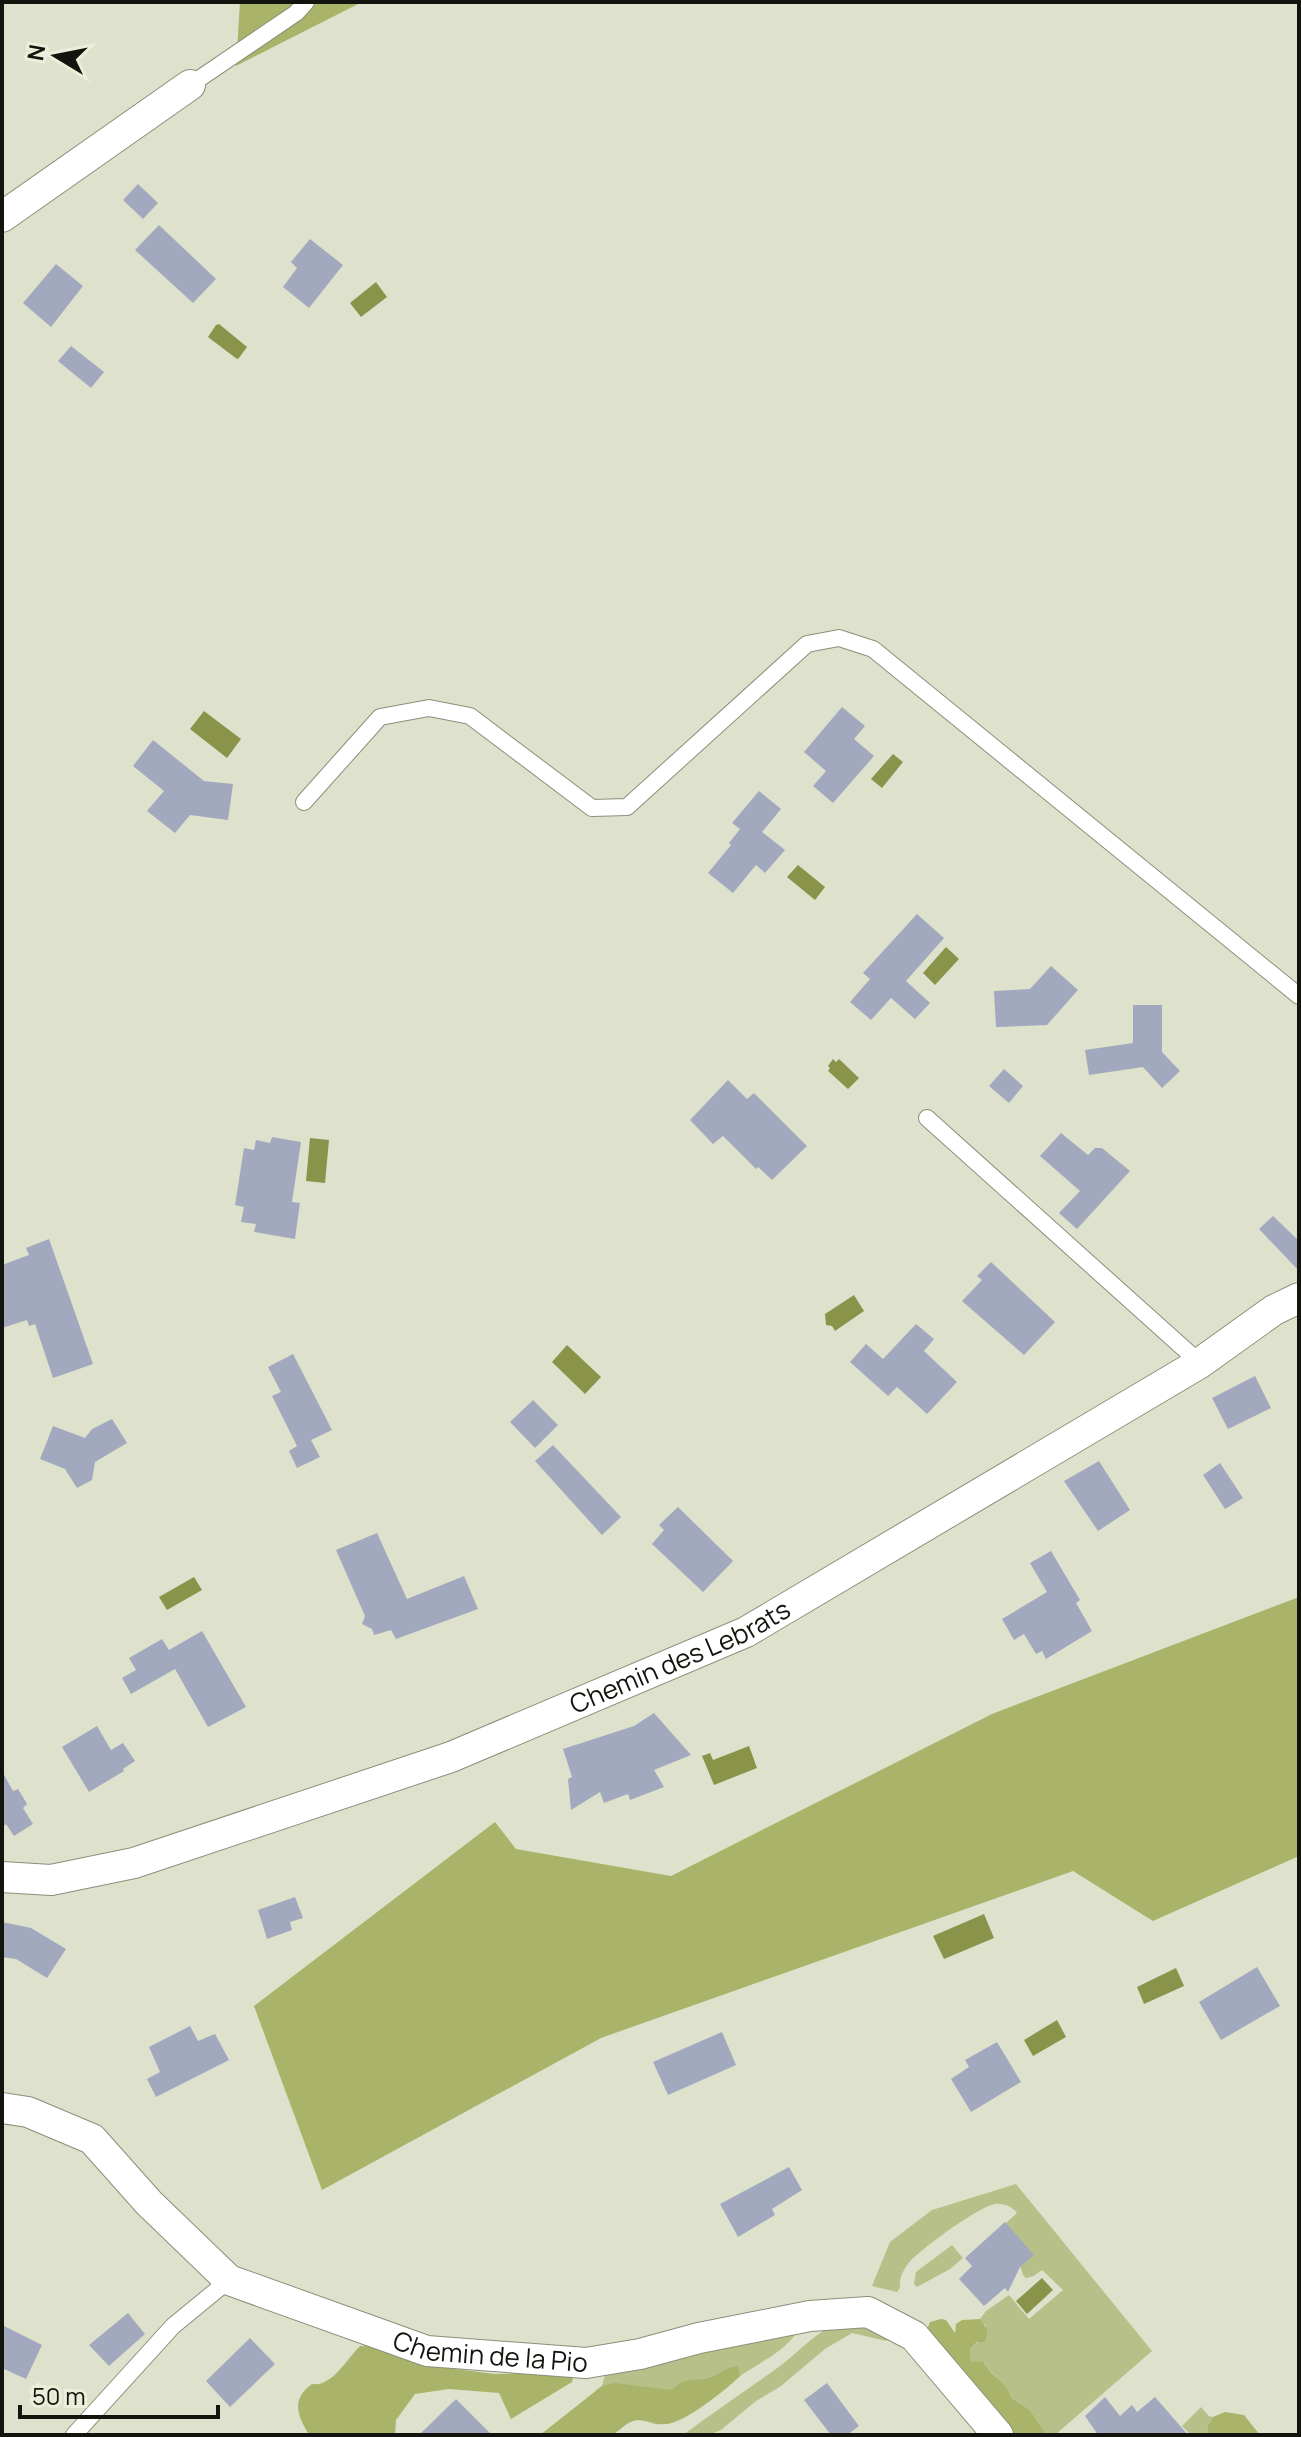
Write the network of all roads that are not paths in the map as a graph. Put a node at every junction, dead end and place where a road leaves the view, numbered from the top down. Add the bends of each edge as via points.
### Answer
1 (306, 2) edge
2 (190, 85) joint
3 (2, 217) edge
4 (304, 802) dead end
5 (1299, 996) edge
6 (927, 1118) dead end
7 (1299, 1298) edge
8 (1200, 1363) junction
9 (2, 1877) edge
10 (2, 2108) edge
11 (229, 2280) junction
12 (74, 2435) edge
13 (998, 2435) edge

1 - 2 lane
2 - 3 street
4 - 5 lane via 380,717 429,708 470,716 592,808 627,807 807,644 839,638 873,649
6 - 8 lane
7 - 8 street, Chemin des Lebrats
8 - 9 street, Chemin des Lebrats via 746,1632 451,1757 134,1863 51,1880
10 - 11 street, Chemin de la Pio via 28,2112 92,2139
11 - 12 lane via 173,2326
11 - 13 street, Chemin de la Pio via 427,2351 586,2363 810,2316 868,2312 914,2336

